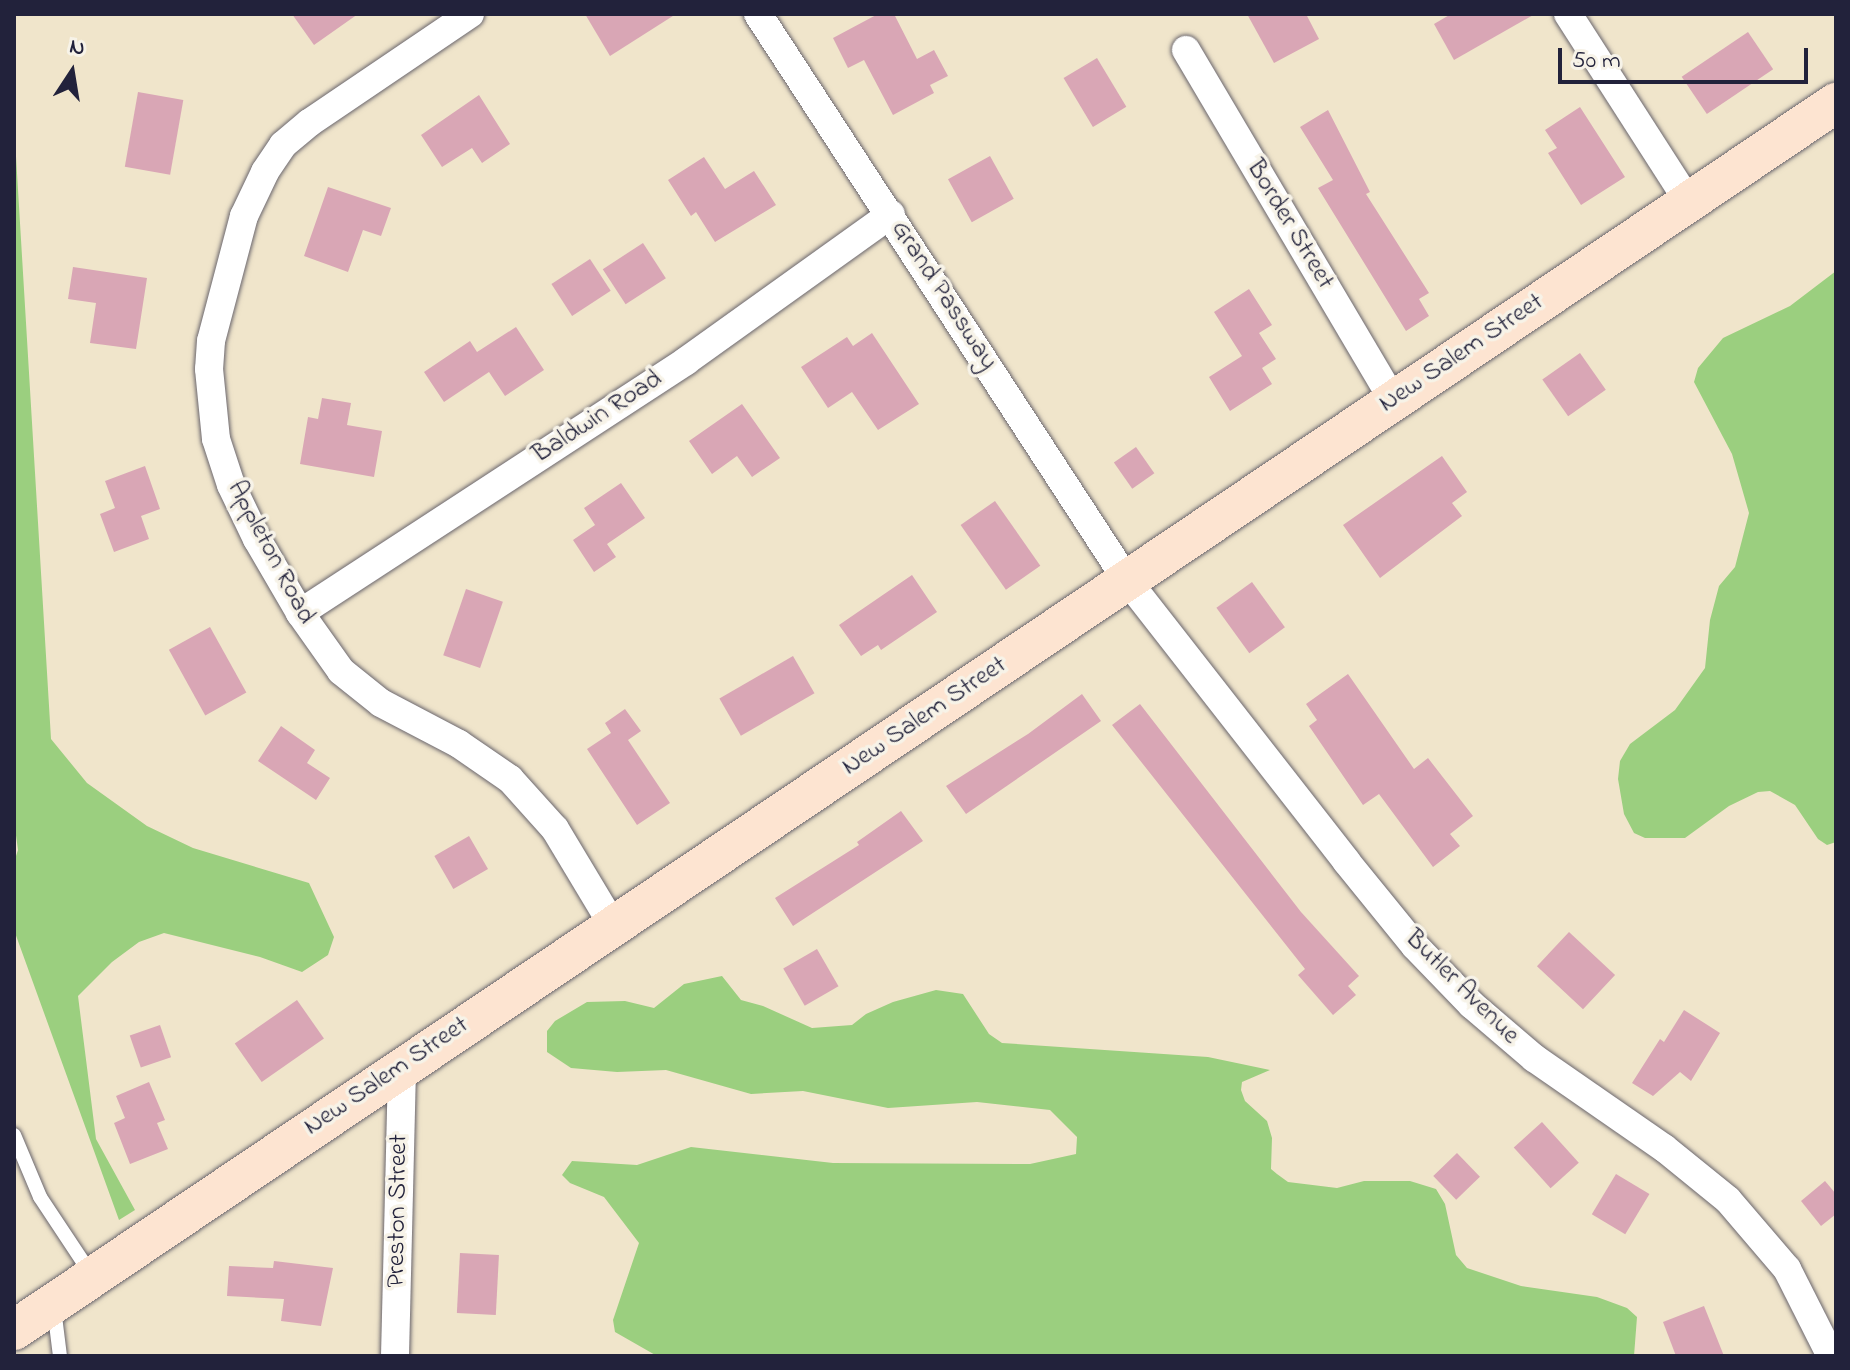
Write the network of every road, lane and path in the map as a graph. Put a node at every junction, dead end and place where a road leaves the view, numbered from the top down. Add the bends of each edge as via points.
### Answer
1 (470, 14) edge
2 (758, 14) edge
3 (1568, 14) edge
4 (1186, 50) dead end
5 (1836, 103) edge
6 (1688, 201) junction
7 (891, 214) junction
8 (1393, 400) junction
9 (1126, 579) junction
10 (300, 613) junction
11 (614, 927) junction
12 (402, 1066) junction
13 (14, 1135) edge
14 (93, 1278) junction
15 (54, 1303) junction
16 (14, 1330) edge
17 (60, 1356) edge
18 (395, 1356) edge
19 (1831, 1356) edge

1 - 10 street, Appleton Road via 283,145 249,203 231,261 211,341 216,439 243,513
2 - 7 street, Grand Passway
3 - 6 street
4 - 8 street, Border Street
5 - 6 street, New Salem Street
6 - 8 street, New Salem Street
7 - 9 street, Grand Passway
7 - 10 street, Baldwin Road via 686,361
8 - 9 street, New Salem Street
9 - 11 street, New Salem Street
9 - 19 street, Butler Avenue via 1415,946 1534,1058 1664,1148 1728,1200 1787,1269
10 - 11 street, Appleton Road via 359,688 468,749 523,791 555,829
11 - 12 street, New Salem Street
12 - 14 street, New Salem Street
12 - 18 street, Preston Street
13 - 14 lane via 40,1197
14 - 15 street, New Salem Street
15 - 16 street, New Salem Street
15 - 17 lane

